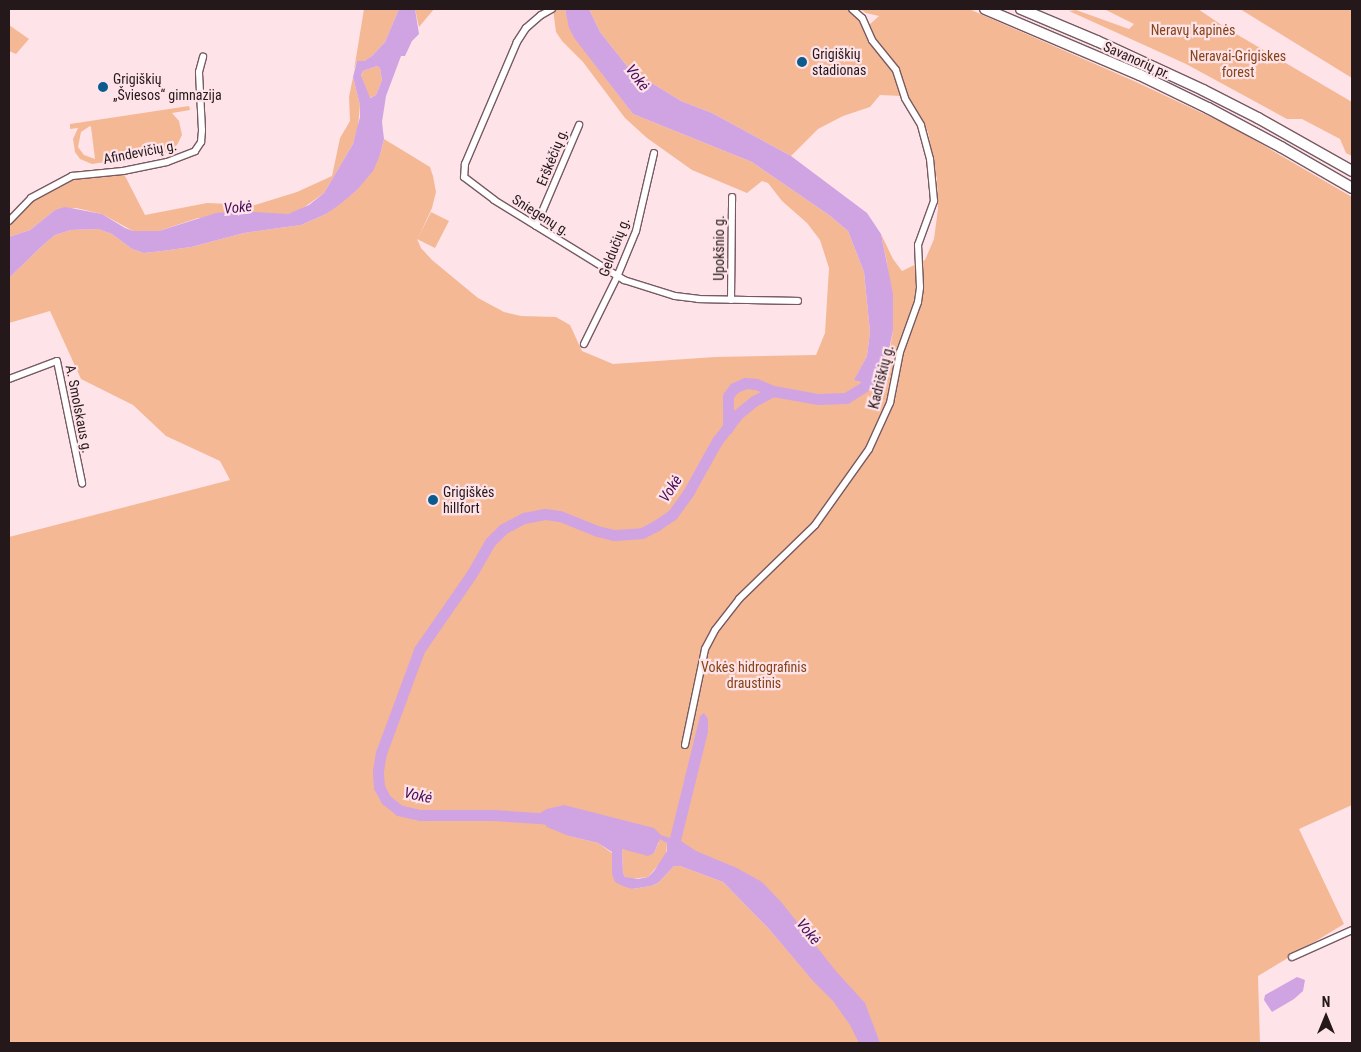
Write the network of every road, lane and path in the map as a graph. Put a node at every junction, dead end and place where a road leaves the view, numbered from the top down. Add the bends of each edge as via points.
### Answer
1 (552, 9) edge
2 (852, 9) edge
3 (985, 9) edge
4 (1021, 9) edge
5 (203, 57) dead end
6 (579, 125) dead end
7 (654, 153) dead end
8 (1352, 171) edge
9 (1352, 190) edge
10 (732, 196) dead end
11 (9, 221) edge
12 (536, 226) junction
13 (617, 278) junction
14 (731, 300) junction
15 (798, 302) dead end
16 (584, 344) dead end
17 (9, 378) edge
18 (82, 483) dead end
19 (685, 745) dead end
20 (1352, 930) edge
21 (1292, 957) dead end

1 - 12 street, Sniegenų g. via 530,24 517,42 465,164 464,174 469,182
2 - 19 street, Kadriškių g. via 862,18 872,40 896,70 905,98 921,125 930,159 934,201 918,245 918,302 900,352 890,403 869,449 815,526 738,599 705,649
3 - 9 highway, Savanorių pr. via 1140,75 1282,147
4 - 8 highway via 1202,90
5 - 11 street, Afindevičių g. via 199,72 201,142 195,151 167,162 123,171 72,176 31,198
6 - 12 street, Erškėčių g.
7 - 13 street, Geldučių g. via 636,231
10 - 14 street, Upokšnio g.
12 - 13 street, Sniegenų g.
13 - 14 street, Sniegenų g. via 674,296
13 - 16 street, Geldučių g.
14 - 15 street, Sniegenų g.
17 - 18 street, A. Smolskaus g. via 57,361
20 - 21 street

